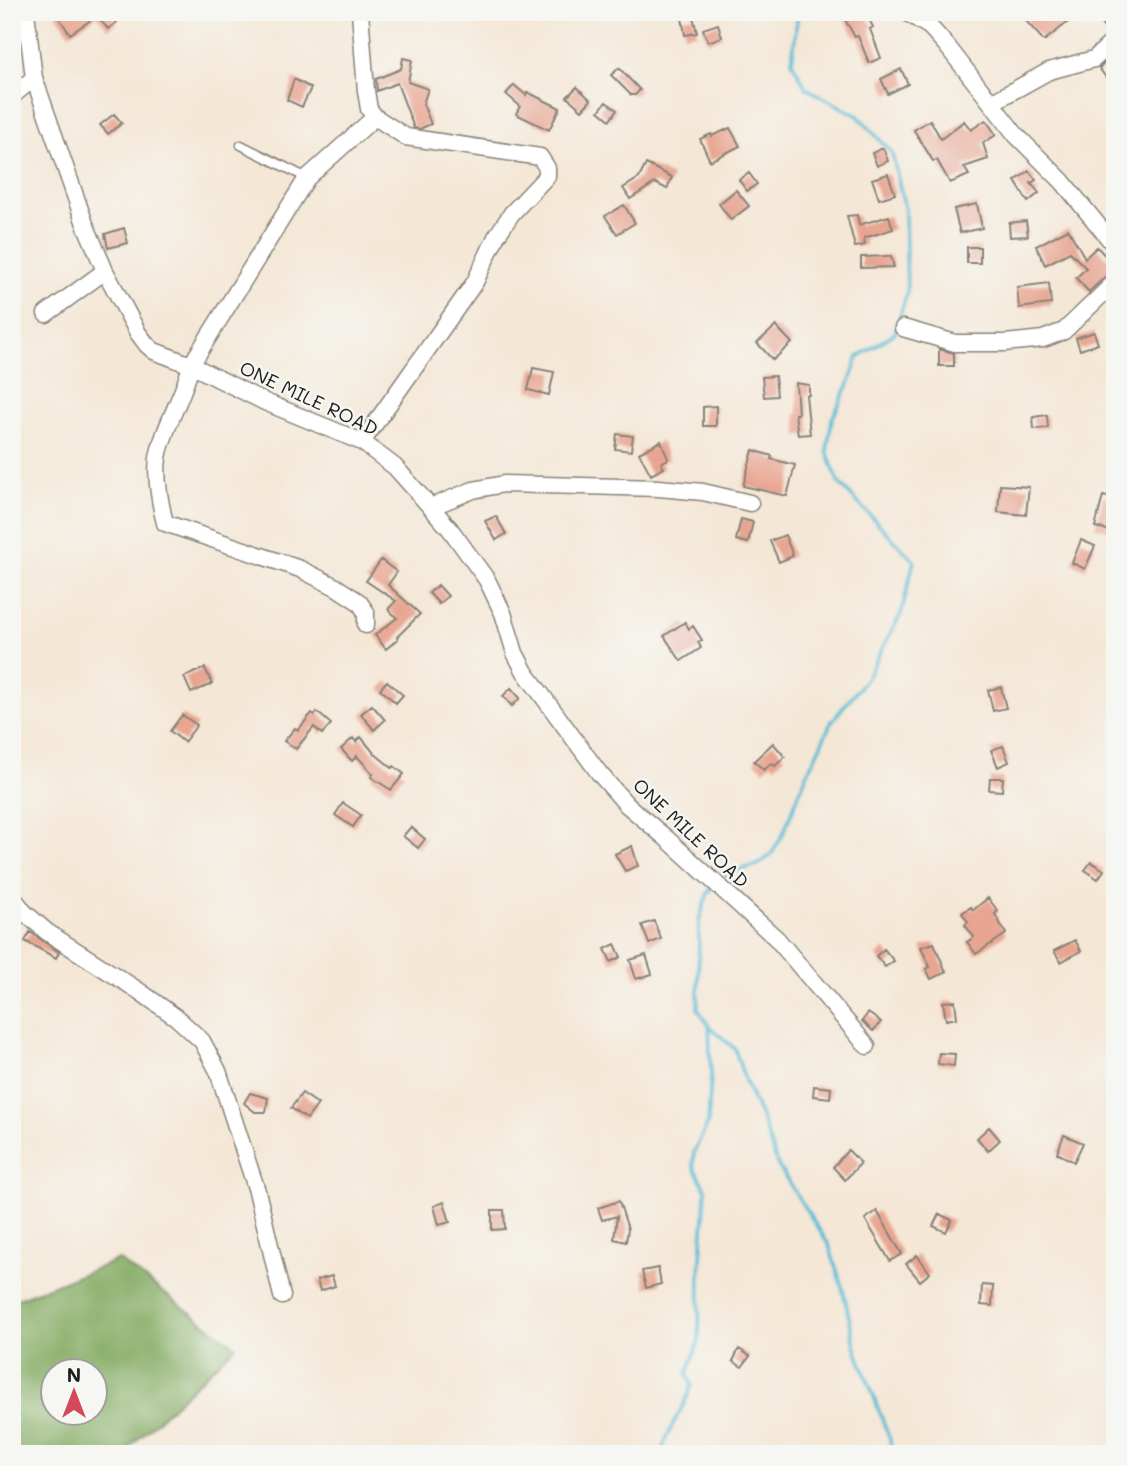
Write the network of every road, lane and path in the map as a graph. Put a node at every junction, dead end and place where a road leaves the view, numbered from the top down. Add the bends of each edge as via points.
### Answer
1 (26, 12) edge
2 (360, 12) edge
3 (906, 12) edge
4 (1109, 46) dead end
5 (34, 78) junction
6 (12, 96) edge
7 (991, 103) junction
8 (375, 117) junction
9 (241, 145) dead end
10 (307, 178) junction
11 (1115, 246) edge
12 (105, 271) junction
13 (1115, 282) edge
14 (46, 314) dead end
15 (903, 328) dead end
16 (191, 365) junction
17 (362, 442) junction
18 (750, 503) dead end
19 (432, 507) junction
20 (366, 625) dead end
21 (12, 896) edge
22 (867, 1046) dead end
23 (282, 1296) dead end

1 - 5 street, ONE MILE ROAD
2 - 8 street via 366,91
3 - 7 street via 930,27
4 - 7 street via 1094,59 1049,71
5 - 6 street
5 - 12 street, ONE MILE ROAD
7 - 11 street
8 - 10 street
8 - 17 street via 406,137 540,157 547,176 512,213 475,282
9 - 10 lane
10 - 16 street
12 - 14 street
12 - 16 street, ONE MILE ROAD via 147,345
13 - 15 street via 1064,331 1043,339 955,344
16 - 17 street, ONE MILE ROAD
16 - 20 street via 158,457 165,523 300,569 336,587 359,602 366,612
17 - 19 street, ONE MILE ROAD via 395,467
18 - 19 street via 659,488 504,484 473,490
19 - 22 street, ONE MILE ROAD via 487,580 525,672 598,773 627,805 777,939
21 - 23 street via 47,932 139,991 202,1041 218,1071 257,1191

